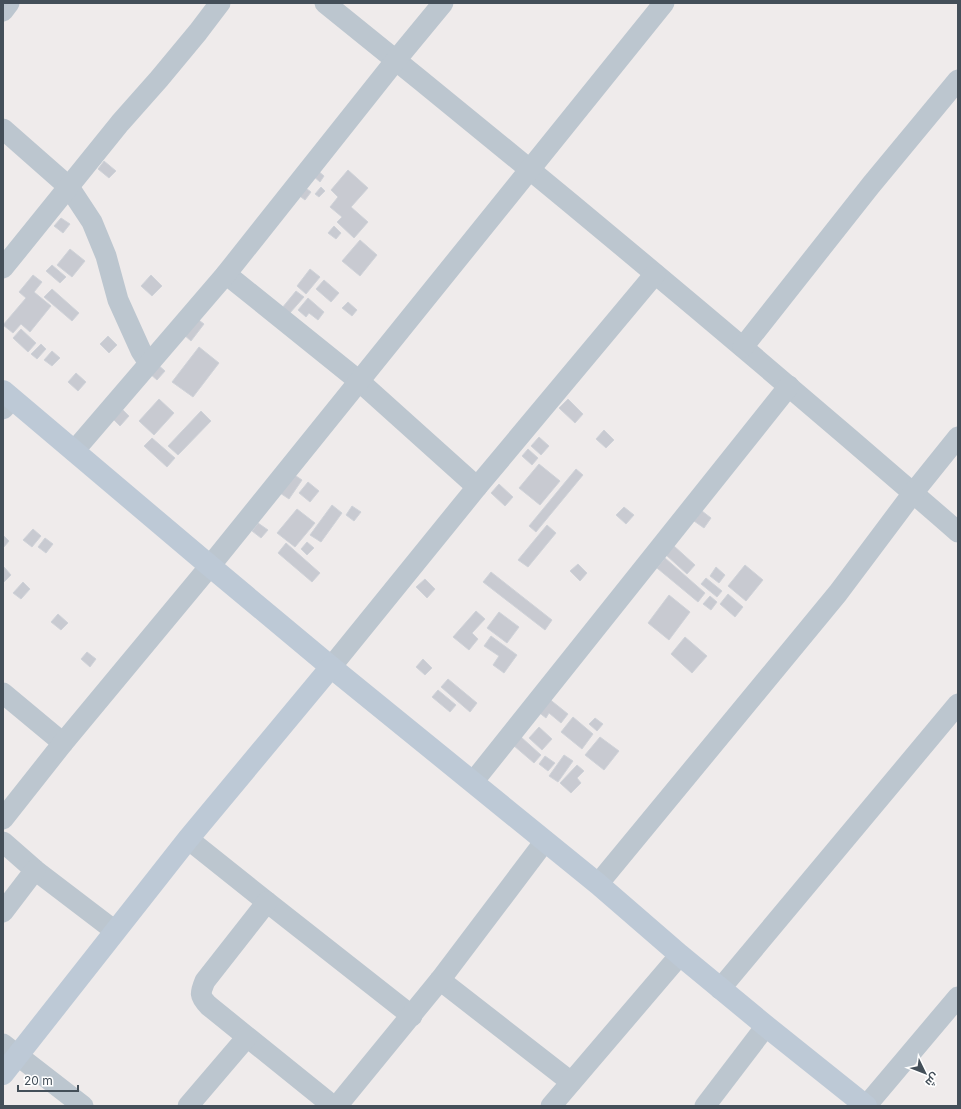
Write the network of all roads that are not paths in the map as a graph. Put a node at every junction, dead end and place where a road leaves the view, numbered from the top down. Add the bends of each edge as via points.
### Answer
1 (9, 3) edge
2 (220, 3) edge
3 (325, 3) edge
4 (443, 3) edge
5 (664, 3) edge
6 (3, 11) edge
7 (396, 60) junction
8 (958, 80) edge
9 (3, 129) edge
10 (529, 169) junction
11 (69, 187) junction
12 (3, 268) edge
13 (226, 274) junction
14 (655, 274) junction
15 (743, 347) junction
16 (149, 363) junction
17 (359, 380) junction
18 (789, 386) junction
19 (6, 399) edge
20 (958, 437) edge
21 (74, 451) junction
22 (477, 487) junction
23 (913, 493) junction
24 (958, 532) edge
25 (210, 566) junction
26 (331, 667) junction
27 (3, 693) edge
28 (958, 704) edge
29 (63, 743) junction
30 (473, 782) junction
31 (3, 819) edge
32 (188, 839) junction
33 (545, 841) junction
34 (3, 842) edge
35 (36, 870) junction
36 (598, 884) junction
37 (267, 902) junction
38 (3, 912) edge
39 (115, 931) junction
40 (680, 955) junction
41 (440, 980) junction
42 (720, 989) junction
43 (958, 997) edge
44 (412, 1016) junction
45 (766, 1026) junction
46 (247, 1037) junction
47 (10, 1049) edge
48 (3, 1074) edge
49 (571, 1082) junction
50 (83, 1106) edge
51 (188, 1106) edge
52 (332, 1106) edge
53 (337, 1106) edge
54 (551, 1106) edge
55 (705, 1106) edge
56 (866, 1106) edge

1 - 6 street
2 - 11 street
3 - 7 street
4 - 7 street
5 - 10 street
7 - 10 street
7 - 13 street
8 - 15 street
9 - 11 street
10 - 14 street
10 - 17 street
11 - 12 street
11 - 16 street via 92,222 106,256 112,284 123,312
13 - 16 street
13 - 17 street
14 - 15 street
14 - 22 street
15 - 18 street
16 - 21 street
17 - 22 street
17 - 25 street
18 - 23 street
18 - 30 street
19 - 21 main road
20 - 23 street
21 - 25 main road
22 - 26 street
23 - 24 street
23 - 36 street via 838,593
25 - 26 main road
25 - 29 street
26 - 30 main road
26 - 32 main road
27 - 29 street
28 - 42 street
29 - 31 street
30 - 33 main road
32 - 37 street
32 - 39 main road
33 - 36 main road
33 - 41 street
34 - 35 street
35 - 38 street
35 - 39 street
36 - 40 main road
37 - 44 street
37 - 46 street via 205,981 200,992 202,999 209,1006
39 - 47 main road
40 - 42 main road
40 - 49 street
41 - 44 street
41 - 49 street
42 - 45 main road
43 - 56 street
44 - 53 street
45 - 55 street
45 - 56 main road
46 - 51 street
46 - 52 street
47 - 48 main road
47 - 50 street
49 - 54 street

